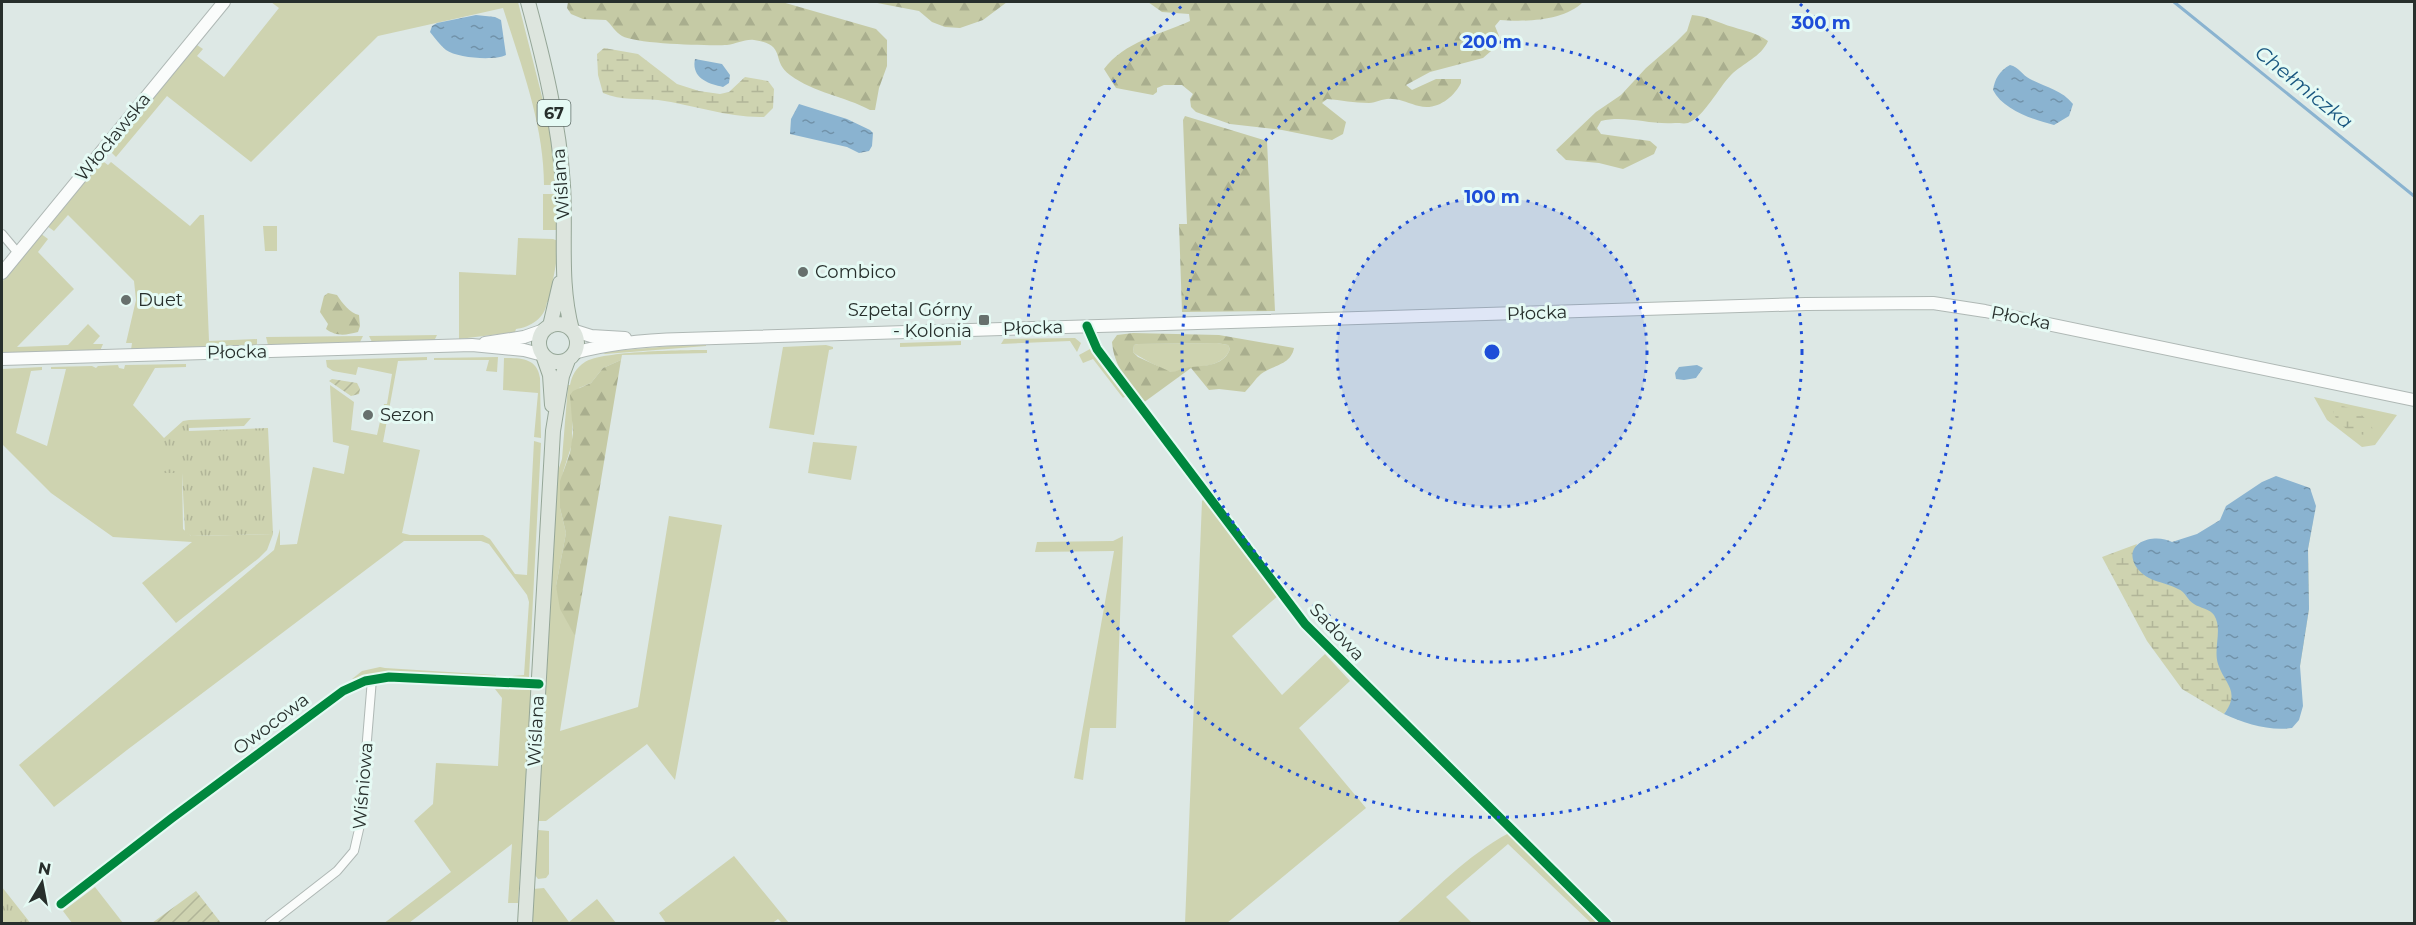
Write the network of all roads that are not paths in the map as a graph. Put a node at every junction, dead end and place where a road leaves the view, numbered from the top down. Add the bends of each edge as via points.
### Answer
1 (224, 2) edge
2 (528, 2) edge
3 (2, 234) edge
4 (18, 253) junction
5 (564, 263) junction
6 (2, 273) edge
7 (1087, 326) junction
8 (547, 328) junction
9 (572, 330) junction
10 (650, 340) junction
11 (472, 345) junction
12 (543, 355) junction
13 (571, 356) junction
14 (2, 359) edge
15 (2415, 400) edge
16 (554, 431) junction
17 (372, 679) junction
18 (539, 684) junction
19 (61, 904) dead end
20 (269, 924) edge
21 (525, 924) edge
22 (1607, 924) edge

1 - 4 main road, Włocławska
2 - 5 main road, Wiślana / 67 via 560,148
3 - 4 street
4 - 6 main road, Włocławska
5 - 8 main road, Wiślana / 67
5 - 9 main road, Wiślana / 67
7 - 10 main road, Płocka
7 - 15 main road, Płocka via 1933,303
7 - 22 street, Sadowa via 1097,350 1305,624
8 - 9 main road via 562,324
8 - 11 main road, Płocka via 524,337
8 - 12 main road, 67 via 539,343
9 - 10 main road, Płocka via 591,336
9 - 13 main road, 67 via 577,341
10 - 13 main road, Płocka via 591,348
11 - 12 main road, Płocka
11 - 14 main road, Płocka
12 - 13 main road via 554,362
12 - 16 main road, Wiślana / 67 via 550,375
13 - 16 main road, Wiślana / 67 via 562,376
16 - 18 main road, Wiślana / 67
17 - 18 street, Owocowa
17 - 19 street, Owocowa via 343,691
17 - 20 street, Wiśniowa via 360,825 354,851 337,871
18 - 21 main road, Wiślana / 67

